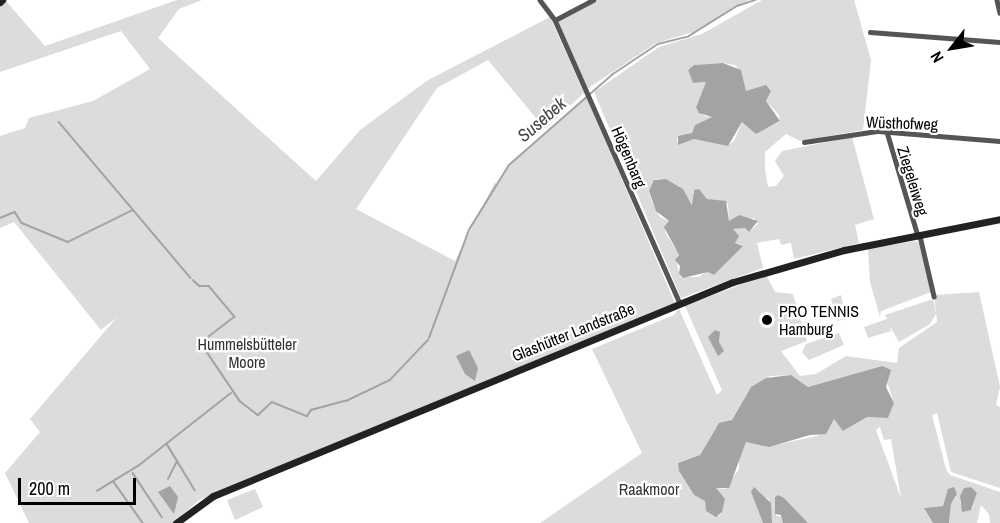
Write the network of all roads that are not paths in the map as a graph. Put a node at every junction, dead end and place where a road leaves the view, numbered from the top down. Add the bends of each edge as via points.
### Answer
1 (540, 0) edge
2 (593, 0) edge
3 (997, 0) edge
4 (1000, 13) edge
5 (555, 20) junction
6 (870, 32) dead end
7 (1000, 42) edge
8 (887, 132) junction
9 (1000, 141) edge
10 (804, 142) dead end
11 (1000, 219) edge
12 (919, 236) junction
13 (934, 296) dead end
14 (680, 303) junction
15 (176, 523) edge

1 - 5 street, Högenbarg
2 - 5 street
3 - 4 street
5 - 14 street, Högenbarg
6 - 7 street
8 - 9 street, Wüsthofweg
8 - 10 street, Wüsthofweg
8 - 12 street, Ziegeleiweg
11 - 12 street, Glashütter Landstraße
12 - 13 street, Ziegeleiweg
12 - 14 street, Glashütter Landstraße via 777,267
14 - 15 street, Glashütter Landstraße via 213,496

